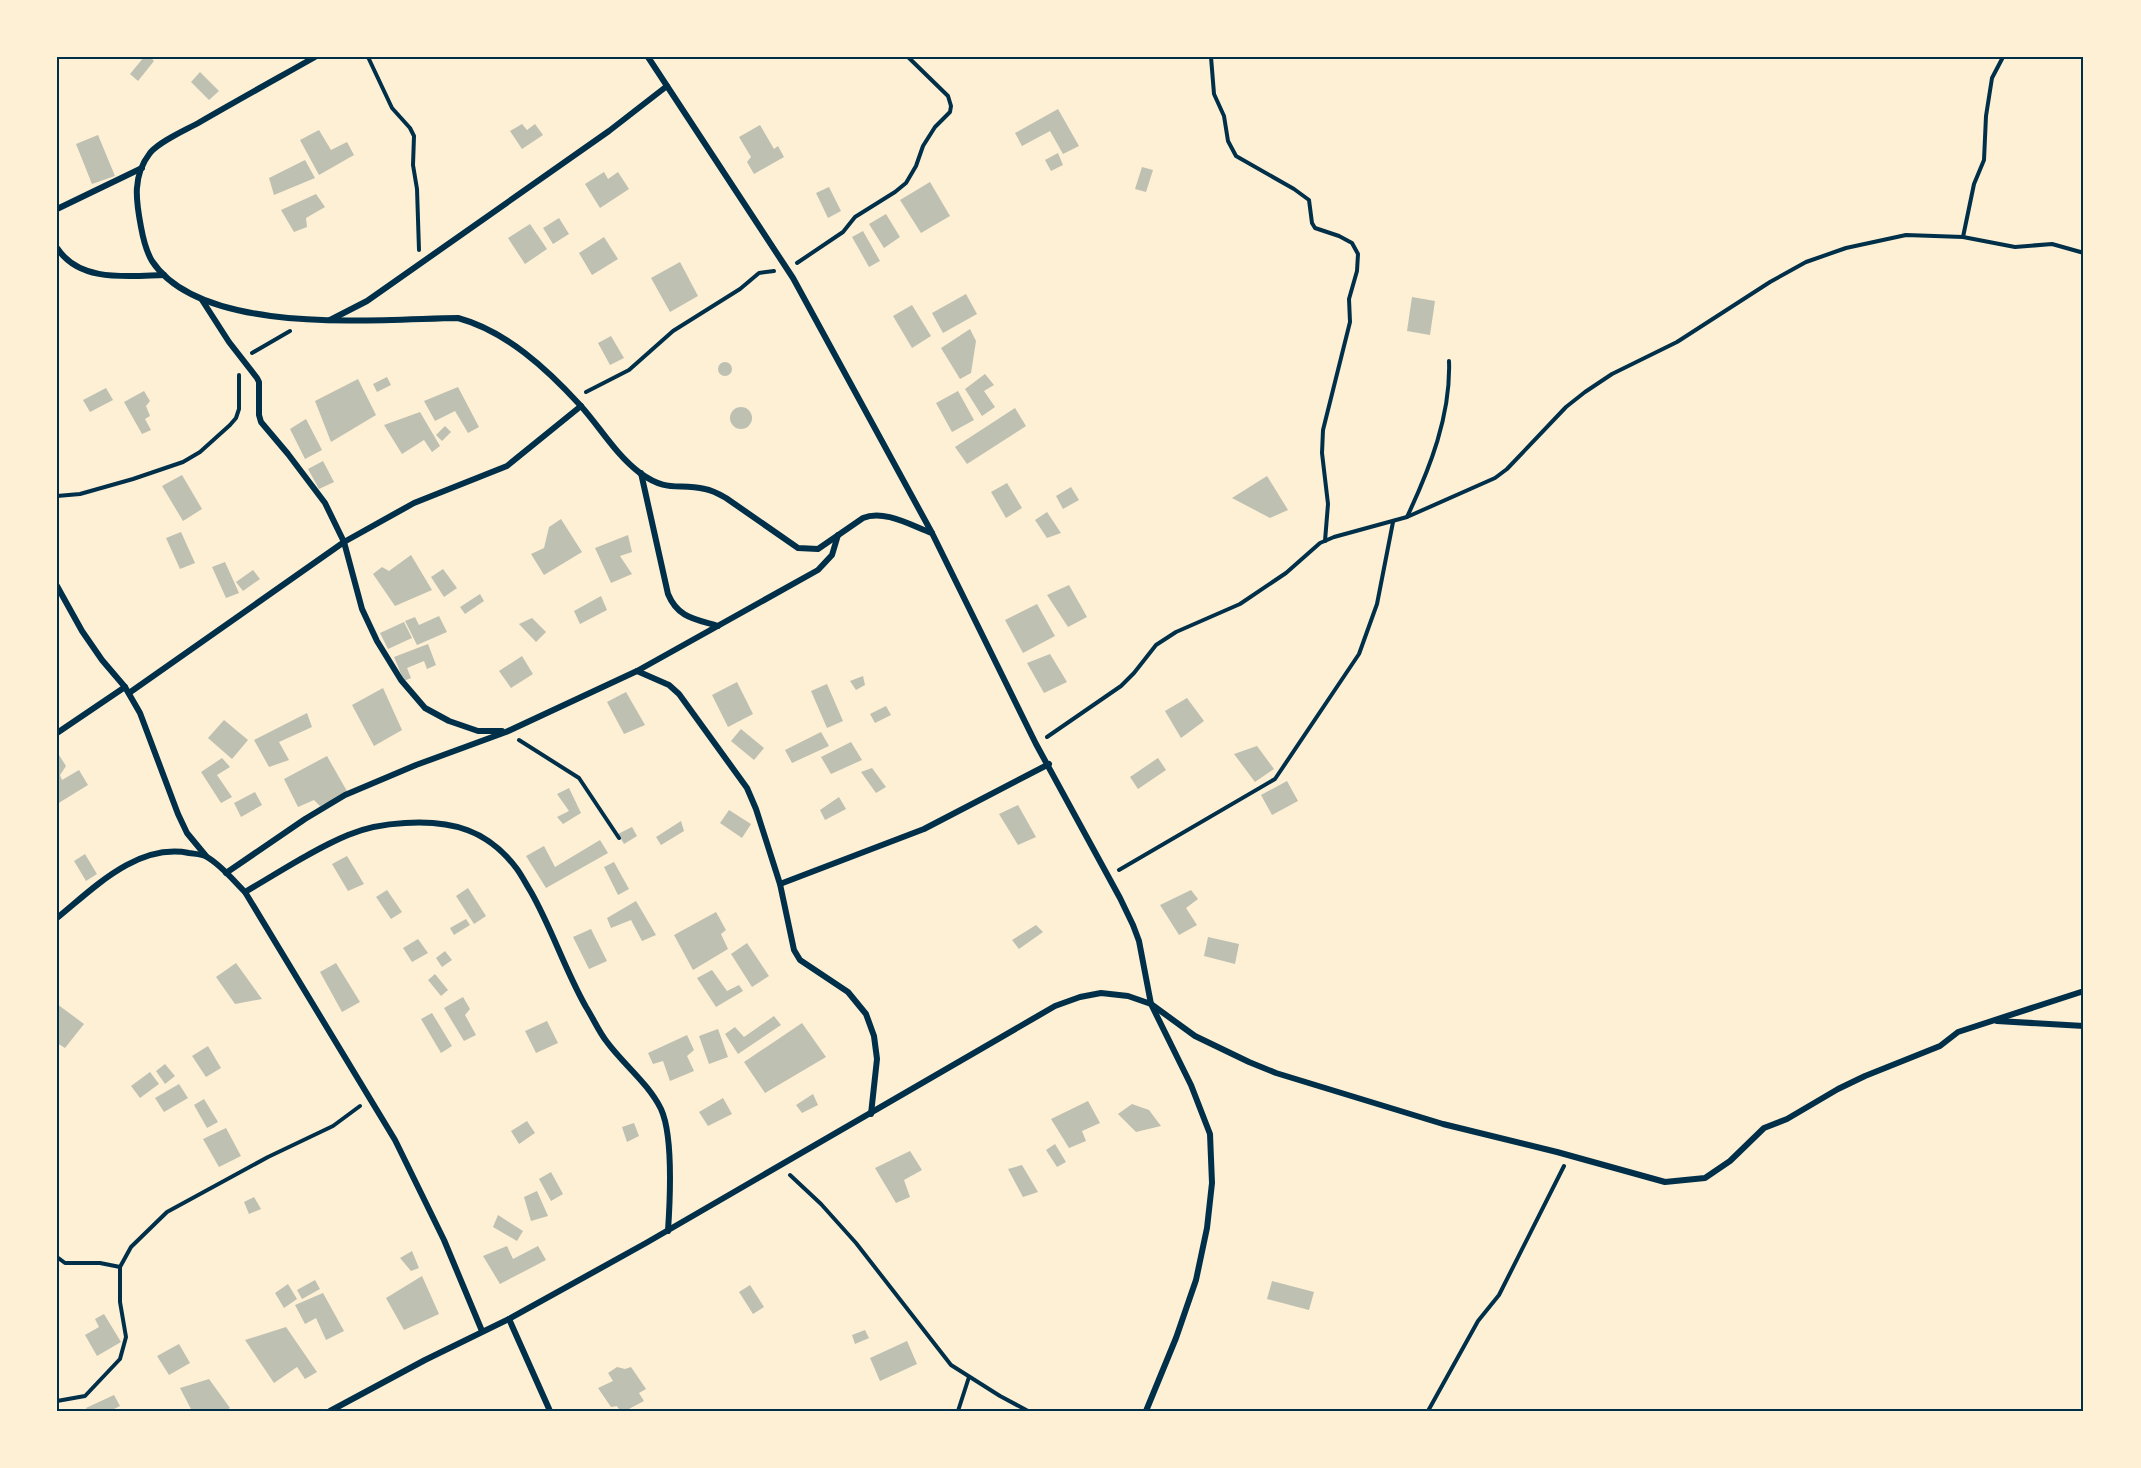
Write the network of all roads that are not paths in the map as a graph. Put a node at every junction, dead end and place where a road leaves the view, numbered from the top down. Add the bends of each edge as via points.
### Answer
1 (315, 57) edge
2 (648, 57) edge
3 (667, 86) junction
4 (141, 168) junction
5 (57, 209) edge
6 (57, 248) edge
7 (165, 275) junction
8 (201, 300) junction
9 (330, 320) junction
10 (581, 406) junction
11 (641, 473) junction
12 (932, 533) junction
13 (838, 535) junction
14 (344, 542) junction
15 (57, 586) edge
16 (718, 626) junction
17 (637, 670) junction
18 (125, 687) junction
19 (129, 693) junction
20 (506, 732) junction
21 (57, 733) edge
22 (1049, 764) junction
23 (206, 856) junction
24 (226, 873) junction
25 (780, 884) junction
26 (244, 892) junction
27 (57, 918) edge
28 (2084, 991) edge
29 (1151, 1004) junction
30 (1994, 1021) junction
31 (2084, 1026) edge
32 (871, 1114) junction
33 (668, 1231) junction
34 (509, 1319) junction
35 (482, 1331) junction
36 (330, 1411) edge
37 (550, 1411) edge
38 (1146, 1411) edge

1 - 4 street via 176,135 151,152
2 - 3 street
3 - 9 street via 367,302
3 - 12 street via 787,270
4 - 5 street
4 - 7 street via 136,202 144,241 151,260
6 - 7 street via 88,272 109,276
7 - 8 street
8 - 9 street via 283,318
8 - 14 street via 259,382 261,422 325,502
9 - 10 street via 468,321 487,328 530,358
10 - 11 street via 616,451
10 - 14 street via 507,466 414,503
11 - 13 street via 666,486 713,491 798,548 818,549
11 - 16 street via 673,606 691,618
12 - 13 street via 877,514
12 - 22 street
13 - 16 street via 824,566
14 - 19 street
14 - 20 street via 362,609 407,687 425,708 449,721 478,731
15 - 18 street via 82,631
16 - 17 street
17 - 20 street
17 - 25 street via 680,694 735,770 756,809
18 - 19 street
18 - 21 street
19 - 23 street via 178,814 187,833
20 - 24 street via 345,795
22 - 25 street via 924,829
22 - 29 street via 1139,941
23 - 24 street
23 - 27 street via 163,851 132,861
24 - 26 street
25 - 32 street via 794,950 800,960 848,992 866,1014 877,1059
26 - 33 street via 347,835 376,825 426,821 460,826 484,837 518,870 606,1041 634,1071 662,1111 668,1140
26 - 35 street via 395,1140
28 - 30 street
29 - 30 street via 1196,1036 1267,1069 1443,1125 1665,1182 1705,1178 1730,1161 1764,1128 1865,1076 1940,1046 1958,1032
29 - 32 street via 1101,993 1055,1006
29 - 38 street via 1210,1134 1212,1183 1196,1280
30 - 31 street
32 - 33 street
33 - 34 street
34 - 35 street
34 - 37 street
35 - 36 street

